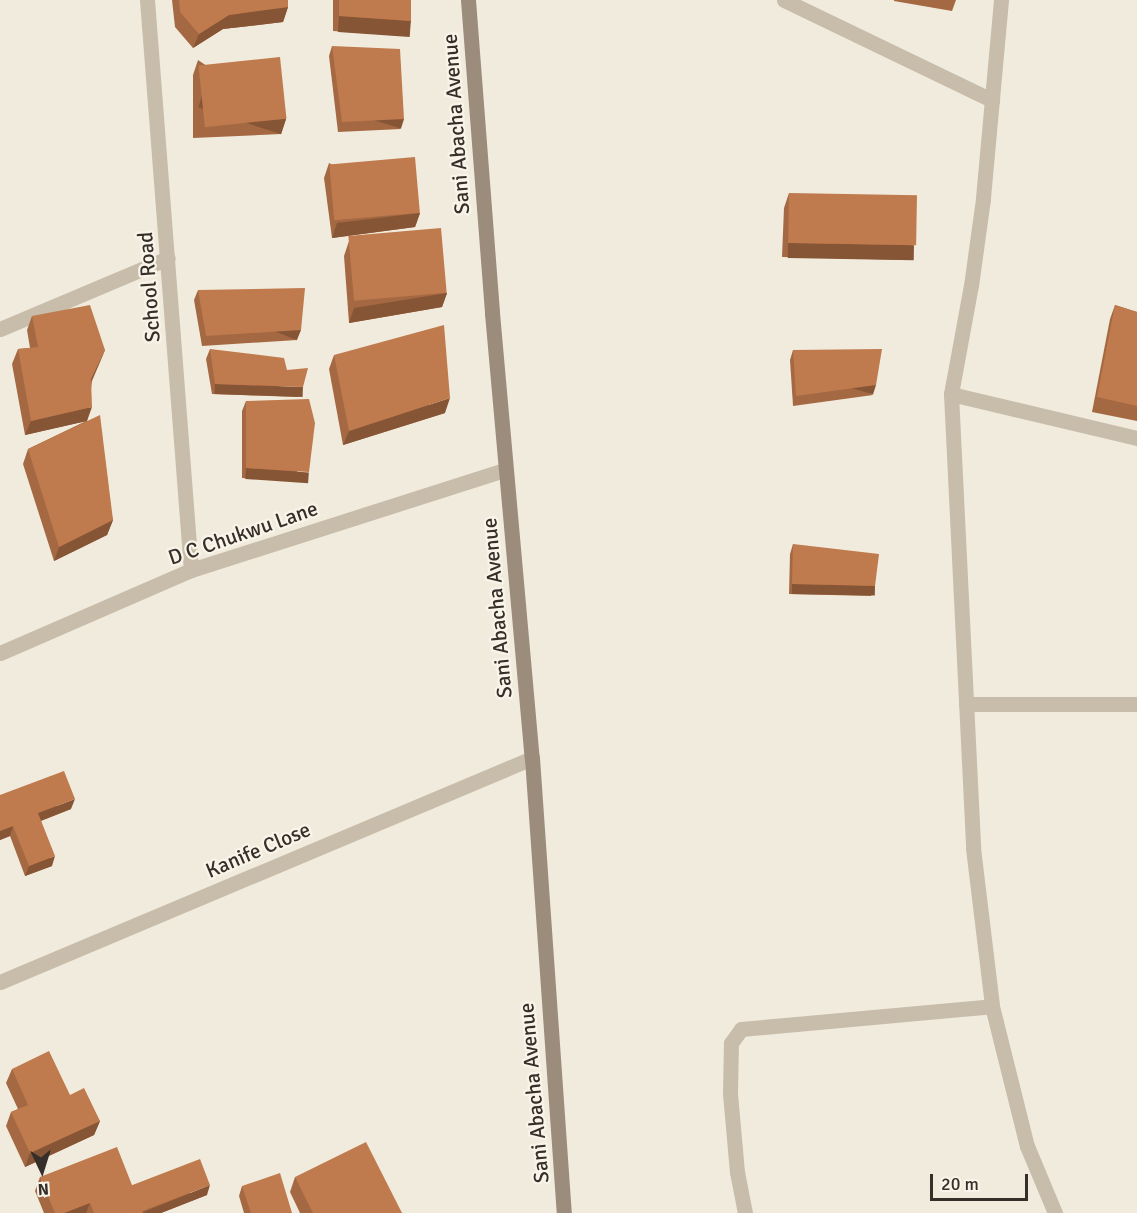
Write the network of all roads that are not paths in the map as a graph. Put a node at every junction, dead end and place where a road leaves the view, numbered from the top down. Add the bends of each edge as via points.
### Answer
1 (147, 0) edge
2 (468, 0) edge
3 (784, 0) edge
4 (1001, 0) edge
5 (992, 99) junction
6 (168, 258) junction
7 (0, 329) edge
8 (951, 394) junction
9 (1137, 438) edge
10 (505, 470) junction
11 (191, 570) junction
12 (0, 653) edge
13 (966, 704) junction
14 (1137, 704) edge
15 (532, 758) junction
16 (0, 982) edge
17 (992, 1006) junction
18 (564, 1213) edge
19 (745, 1213) edge
20 (1055, 1213) edge

1 - 6 street, School Road
2 - 10 street, Sani Abacha Avenue
3 - 5 street
4 - 5 street
5 - 8 street via 971,285
6 - 7 street
6 - 11 street, School Road
8 - 9 street
8 - 13 street
10 - 11 street, D C Chukwu Lane
10 - 15 street, Sani Abacha Avenue
11 - 12 street, D C Chukwu Lane
13 - 14 street
13 - 17 street via 973,848
15 - 16 street, Kanife Close
15 - 18 street, Sani Abacha Avenue
17 - 19 street via 741,1029 731,1043 730,1093
17 - 20 street via 1027,1146

